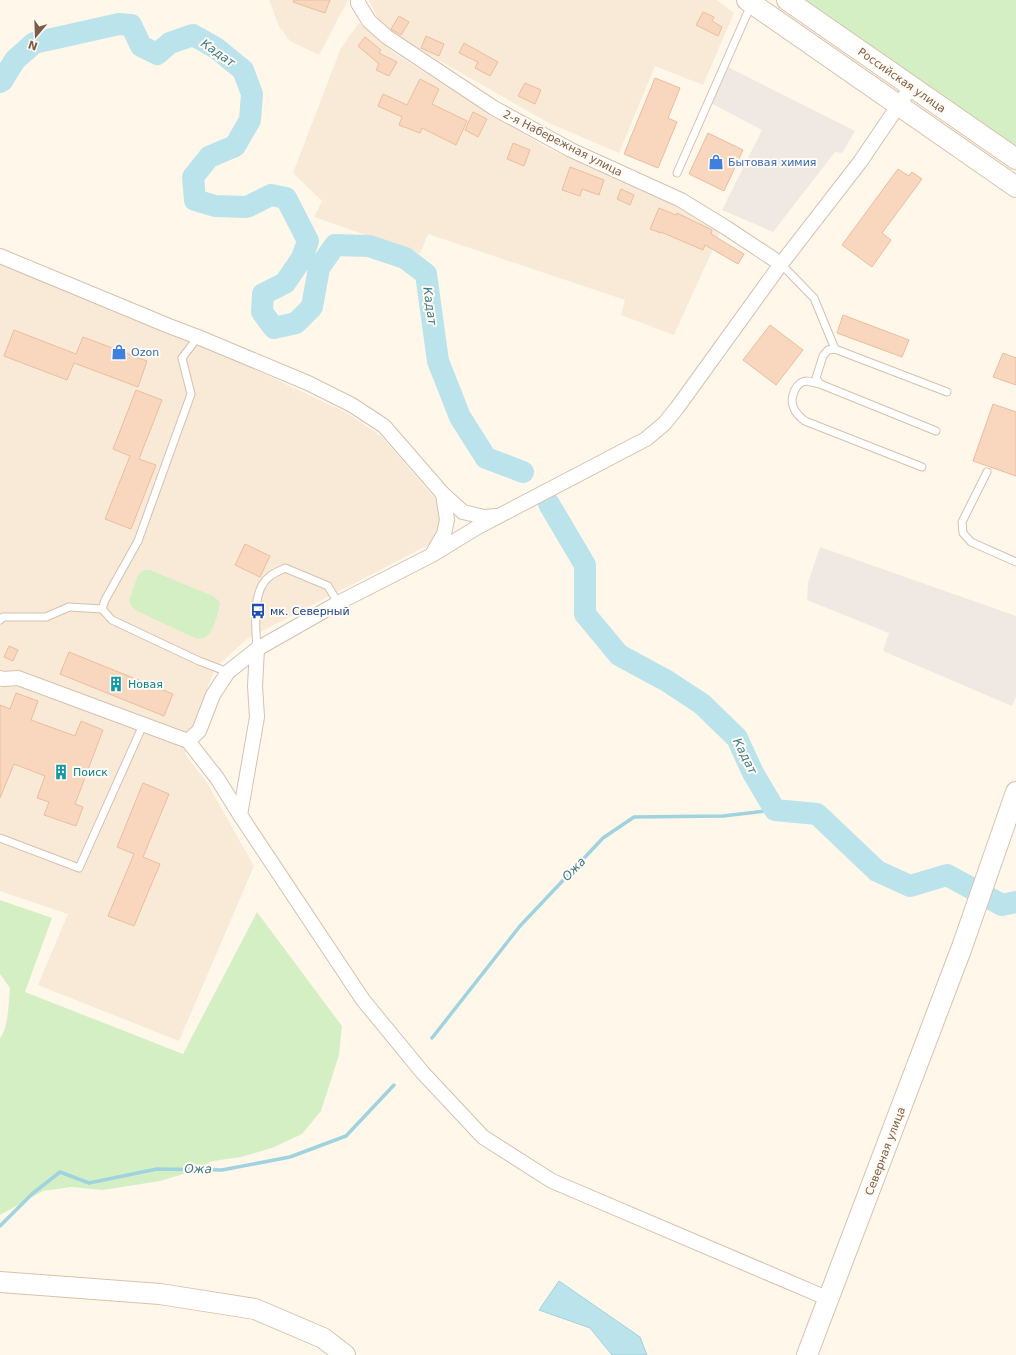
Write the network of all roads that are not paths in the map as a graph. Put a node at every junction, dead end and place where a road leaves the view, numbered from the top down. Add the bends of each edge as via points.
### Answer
1 (788, 0) edge
2 (358, 2) edge
3 (749, 2) edge
4 (911, 87) junction
5 (898, 106) junction
6 (1016, 159) edge
7 (677, 172) dead end
8 (1016, 186) edge
9 (0, 256) edge
10 (781, 264) junction
11 (198, 337) junction
12 (835, 349) junction
13 (820, 384) junction
14 (947, 392) dead end
15 (936, 431) dead end
16 (922, 467) dead end
17 (987, 472) dead end
18 (443, 494) junction
19 (500, 516) junction
20 (432, 555) junction
21 (1016, 562) edge
22 (338, 603) junction
23 (102, 609) junction
24 (0, 620) edge
25 (257, 649) junction
26 (228, 672) junction
27 (0, 678) edge
28 (143, 725) junction
29 (188, 741) junction
30 (1016, 792) edge
31 (240, 815) junction
32 (0, 838) edge
33 (0, 1282) edge
34 (829, 1299) junction
35 (346, 1355) edge
36 (807, 1355) edge

1 - 4 street, Российская улица
2 - 10 street, 2-я Набережная улица via 369,21 387,38 494,108 571,150 682,200
3 - 5 street
3 - 7 lane
4 - 5 street
4 - 6 street, Российская улица
5 - 8 street
5 - 10 street via 860,162
9 - 11 street
10 - 12 lane via 814,298
10 - 19 street via 664,424 646,439
11 - 18 street via 308,383 352,405 384,426
11 - 23 lane via 182,358 191,394 138,541
12 - 13 lane via 828,350 823,356 816,378
12 - 14 lane
13 - 15 lane
13 - 16 lane via 801,382 794,391 792,405 798,416
17 - 21 lane via 962,522 963,533 971,542
18 - 19 street via 463,512 484,517
18 - 20 street via 447,520 444,534
19 - 20 street
20 - 22 street
22 - 25 street
22 - 25 lane via 328,586 285,568 268,577 260,588 256,601
23 - 24 lane via 69,607 46,616 3,617
23 - 26 lane via 112,620
25 - 26 street
25 - 31 street via 254,686 257,717
26 - 29 street via 213,695 199,730
27 - 28 street via 18,678
28 - 29 street
28 - 32 lane via 79,868
29 - 31 street via 217,778
30 - 34 street, Северная улица via 962,947
31 - 34 street via 363,1000 423,1073 483,1137 552,1181
33 - 35 street via 160,1294 255,1309 323,1338
34 - 36 street, Северная улица

